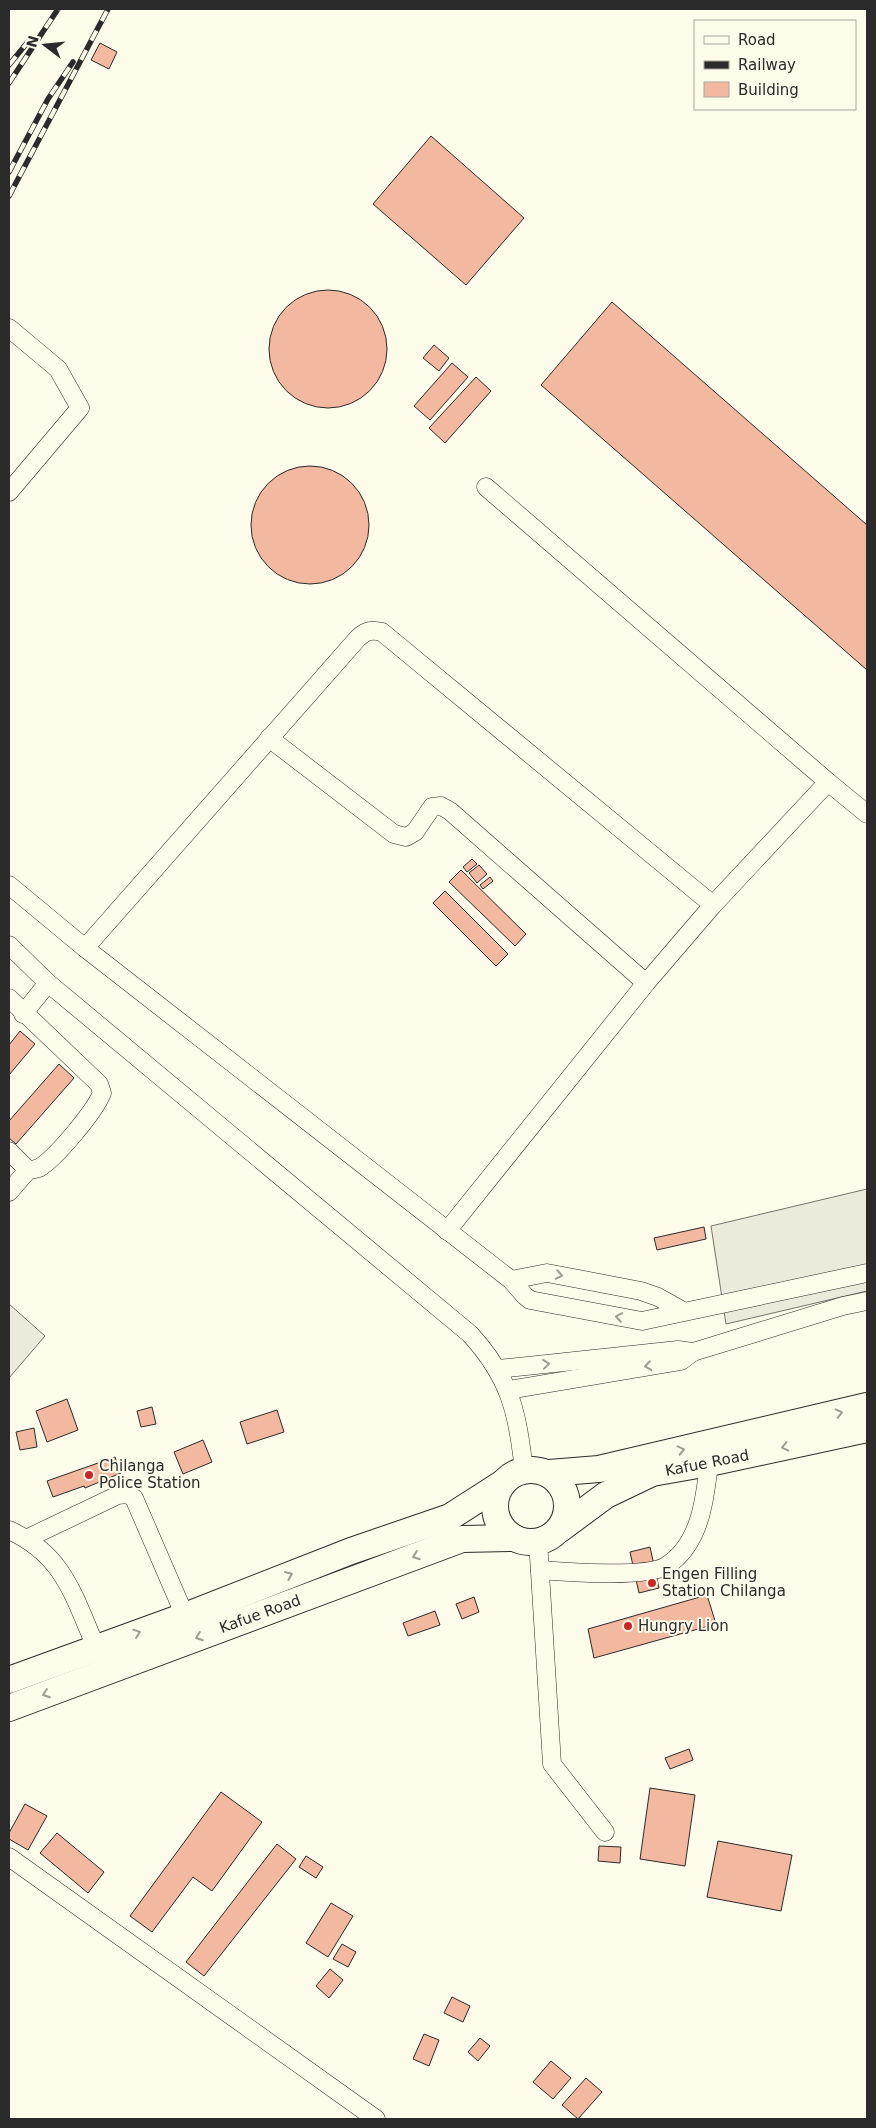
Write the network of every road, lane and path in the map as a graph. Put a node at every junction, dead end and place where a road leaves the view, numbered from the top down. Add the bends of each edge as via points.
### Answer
1 (9, 328) edge
2 (486, 487) dead end
3 (9, 492) edge
4 (270, 738) junction
5 (828, 782) junction
6 (867, 814) edge
7 (9, 885) edge
8 (713, 905) junction
9 (9, 945) edge
10 (85, 948) junction
11 (48, 983) junction
12 (646, 983) junction
13 (9, 998) edge
14 (23, 1014) junction
15 (9, 1151) edge
16 (28, 1170) junction
17 (9, 1192) edge
18 (447, 1232) junction
19 (867, 1273) edge
20 (511, 1280) junction
21 (867, 1301) edge
22 (683, 1311) junction
23 (693, 1352) junction
24 (498, 1369) junction
25 (508, 1390) junction
26 (867, 1406) edge
27 (867, 1429) edge
28 (709, 1464) junction
29 (526, 1475) junction
30 (9, 1530) edge
31 (537, 1536) junction
32 (28, 1538) junction
33 (540, 1570) junction
34 (185, 1616) junction
35 (96, 1647) junction
36 (9, 1680) edge
37 (9, 1708) edge
38 (605, 1832) dead end
39 (9, 1858) edge
40 (376, 2119) edge

1 - 3 street via 58,369 80,408
2 - 5 street
4 - 8 street via 358,638 366,632 382,632
4 - 10 street
4 - 12 street via 394,834 406,837 414,832 432,807 441,806 450,811
5 - 6 street
5 - 8 street
7 - 10 street
8 - 12 street
9 - 11 street
10 - 18 street
11 - 14 street
11 - 24 street via 470,1334
12 - 18 street
13 - 14 street
14 - 16 street via 99,1084 102,1093 74,1134 38,1169
15 - 16 street
16 - 17 street
18 - 20 street
19 - 22 street
20 -> 22 street via 547,1272 641,1291
22 -> 20 street via 642,1321 536,1302 524,1296
21 - 23 street
24 -> 23 street via 678,1350
23 -> 25 street via 681,1361
24 - 25 street
25 - 29 street via 518,1423
29 -> 26 highway, Kafue Road via 599,1469
27 -> 28 highway, Kafue Road
28 - 31 highway, Kafue Road via 652,1473 606,1495
28 - 33 street via 702,1513 680,1556 665,1568 648,1572
29 - 31 highway via 498,1492 496,1512 499,1522
29 - 31 highway via 562,1487 568,1505 566,1518
34 -> 29 highway, Kafue Road via 302,1569 450,1517
30 - 32 street
31 - 33 street
31 -> 37 highway, Kafue Road via 462,1538
32 - 34 street via 118,1495 127,1494 134,1498
32 - 35 street via 51,1557 65,1577
33 - 38 street via 552,1764
35 -> 34 highway, Kafue Road
35 - 36 highway, Kafue Road
39 - 40 street

